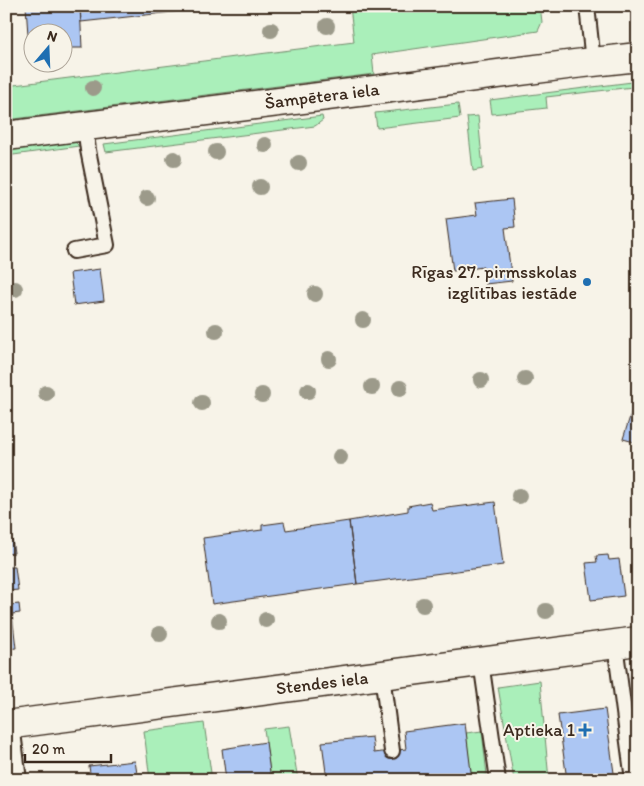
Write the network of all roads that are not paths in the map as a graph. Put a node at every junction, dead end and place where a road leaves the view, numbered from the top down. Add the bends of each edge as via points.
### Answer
1 (587, 6) edge
2 (638, 57) edge
3 (593, 62) junction
4 (85, 126) junction
5 (6, 136) edge
6 (74, 251) dead end
7 (626, 643) edge
8 (481, 662) junction
9 (382, 675) junction
10 (9, 724) edge
11 (392, 751) dead end
12 (19, 780) edge
13 (498, 780) edge
14 (634, 780) edge

1 - 3 lane
2 - 3 street, Šampētera iela
3 - 4 street, Šampētera iela
4 - 5 street, Šampētera iela
4 - 6 lane via 107,245
7 - 8 street, Stendes iela
7 - 14 lane
8 - 9 street, Stendes iela
8 - 13 lane
9 - 10 street, Stendes iela
9 - 11 lane
10 - 12 lane

